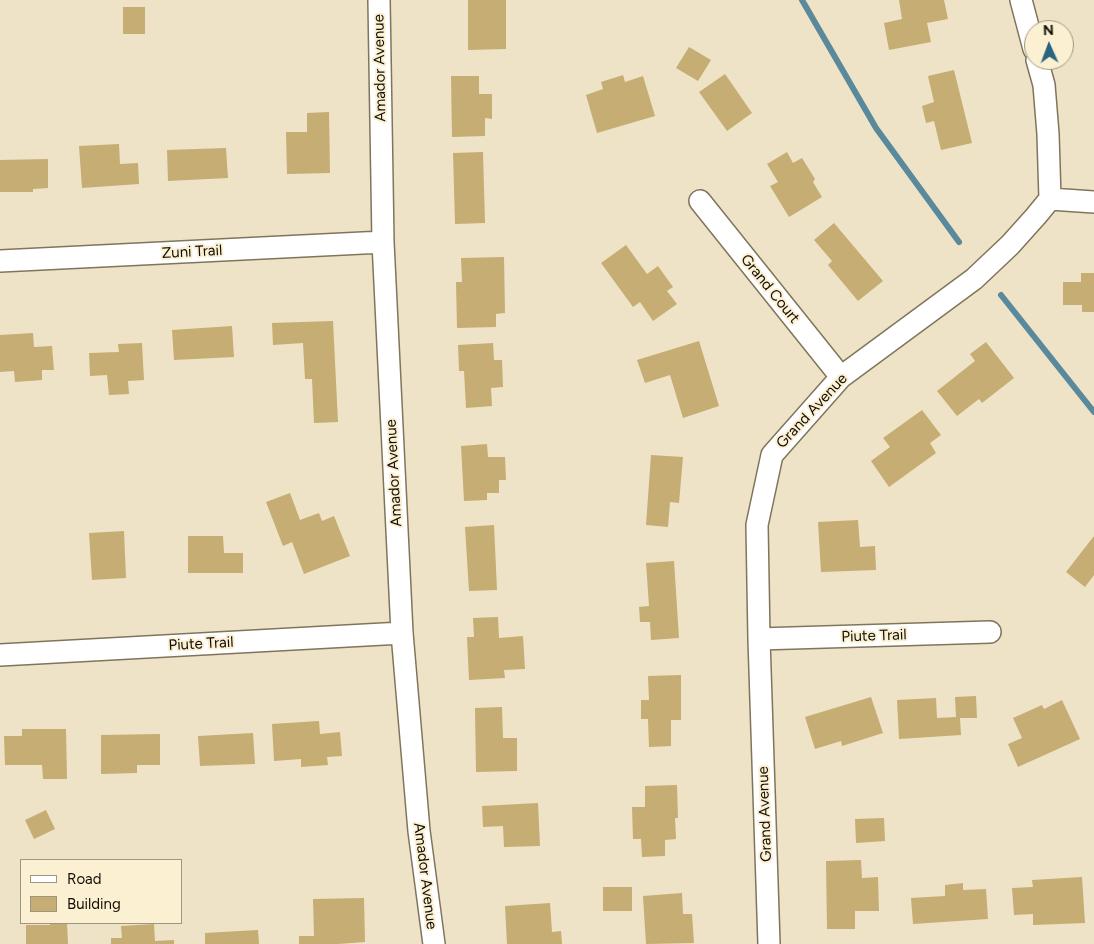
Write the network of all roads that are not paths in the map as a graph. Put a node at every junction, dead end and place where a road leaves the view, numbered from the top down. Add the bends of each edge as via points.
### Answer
1 (379, 0) edge
2 (1021, 0) edge
3 (1026, 20) edge
4 (1040, 70) edge
5 (1050, 199) junction
6 (700, 201) dead end
7 (1094, 202) edge
8 (384, 242) junction
9 (0, 261) edge
10 (841, 377) junction
11 (990, 632) dead end
12 (402, 634) junction
13 (758, 639) junction
14 (0, 655) edge
15 (434, 944) edge
16 (770, 944) edge

1 - 8 street, Amador Avenue
2 - 3 street
4 - 5 street via 1048,134
5 - 7 street
5 - 10 street, Grand Avenue via 1010,245 974,279
6 - 10 street, Grand Court
8 - 9 street, Zuni Trail
8 - 12 street, Amador Avenue
10 - 13 street, Grand Avenue via 772,455 757,525
11 - 13 street, Piute Trail
12 - 14 street, Piute Trail
12 - 15 street, Amador Avenue via 419,831
13 - 16 street, Grand Avenue

